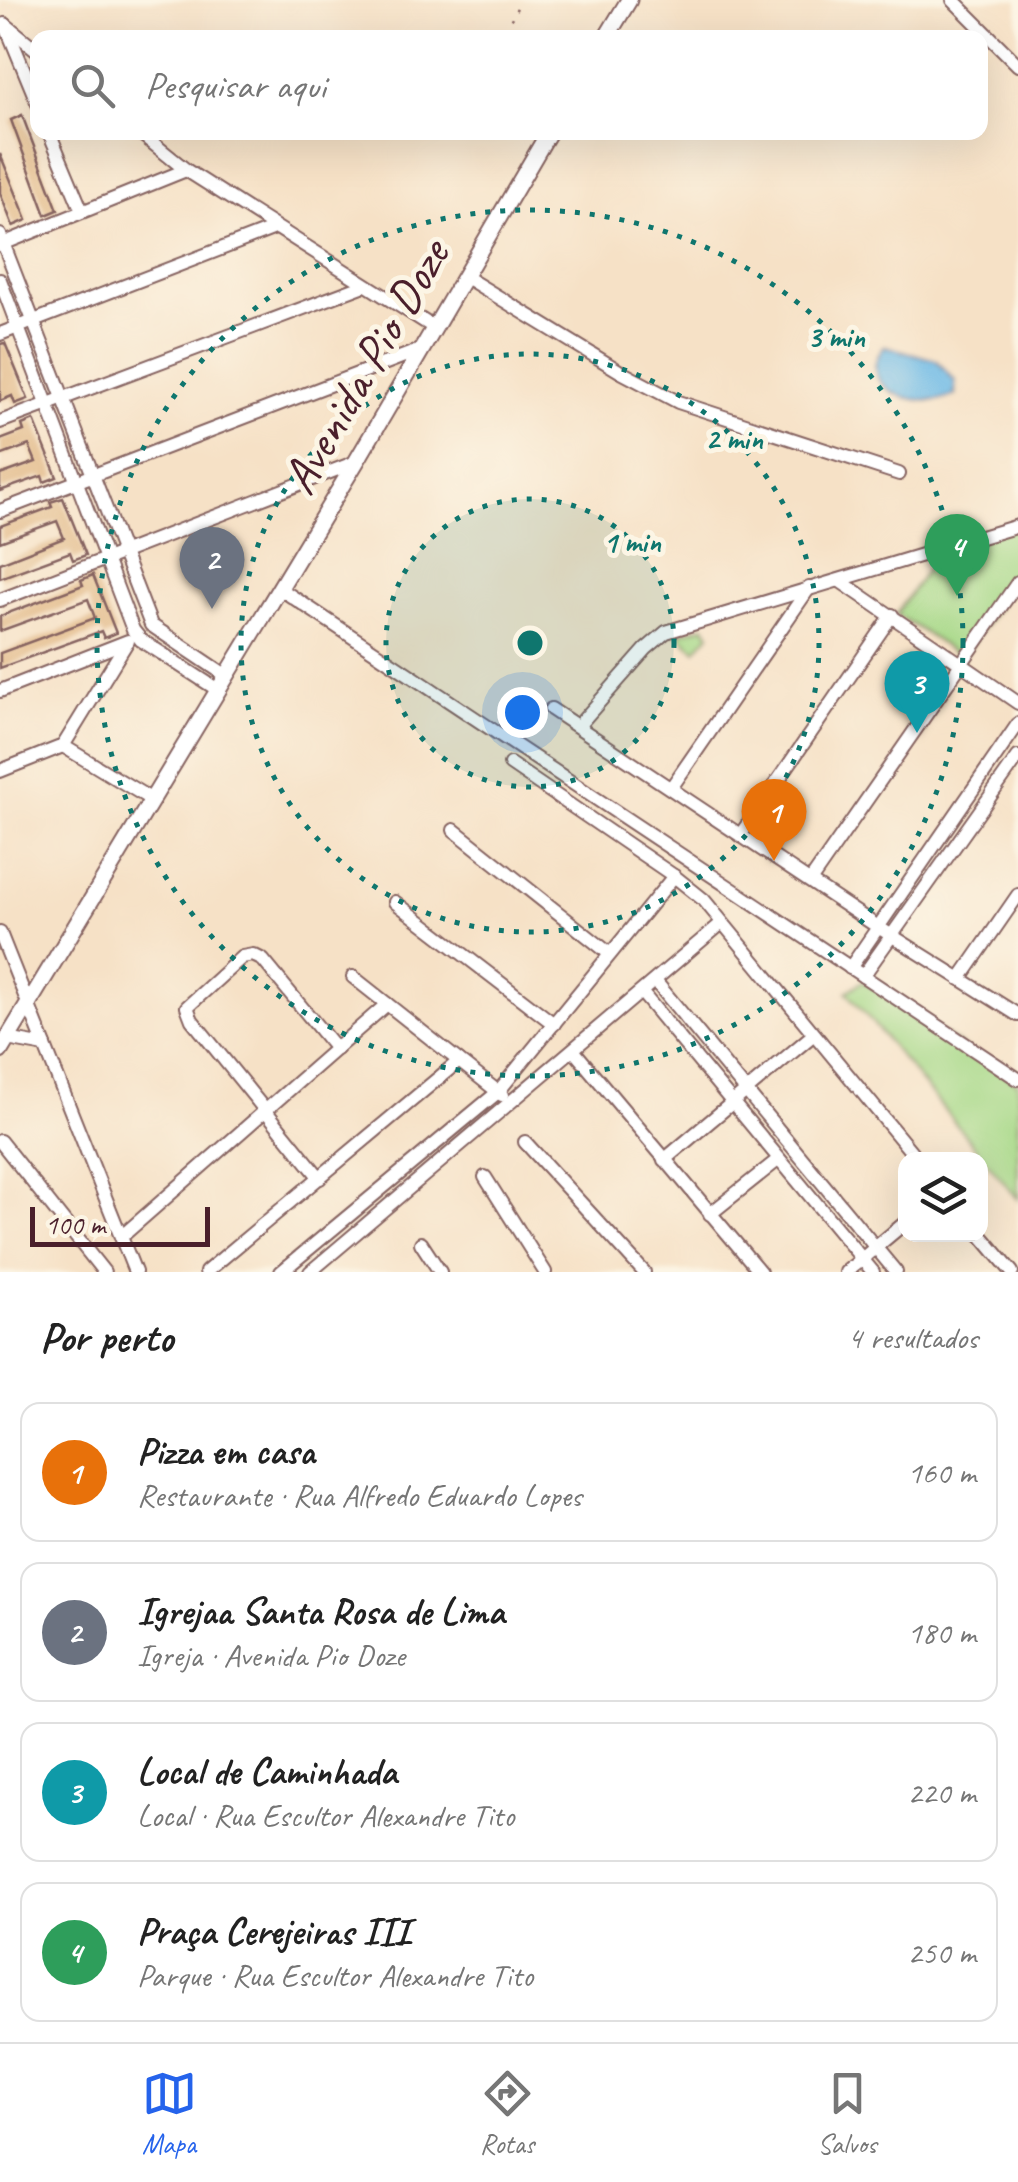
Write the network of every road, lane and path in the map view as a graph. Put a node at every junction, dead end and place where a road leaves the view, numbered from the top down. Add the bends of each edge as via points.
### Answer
1 (629, 0) edge
2 (953, 0) edge
3 (520, 2) edge
4 (2, 22) edge
5 (506, 30) edge
6 (611, 30) edge
7 (983, 30) edge
8 (988, 36) edge
9 (30, 45) edge
10 (1018, 66) edge
11 (30, 86) edge
12 (53, 140) edge
13 (149, 140) edge
14 (544, 140) edge
15 (186, 170) junction
16 (82, 212) junction
17 (276, 228) junction
18 (1, 241) edge
19 (464, 276) junction
20 (0, 280) edge
21 (365, 285) junction
22 (32, 321) junction
23 (18, 327) junction
24 (433, 327) junction
25 (0, 334) edge
26 (420, 350) junction
27 (64, 398) junction
28 (47, 404) junction
29 (0, 422) edge
30 (356, 462) junction
31 (898, 474) dead end
32 (92, 476) junction
33 (76, 480) junction
34 (0, 510) edge
35 (1018, 526) edge
36 (122, 553) junction
37 (106, 559) junction
38 (840, 580) junction
39 (1018, 582) edge
40 (279, 588) junction
41 (809, 588) junction
42 (0, 600) edge
43 (892, 616) junction
44 (151, 625) junction
45 (132, 639) junction
46 (962, 663) junction
47 (222, 683) junction
48 (0, 692) edge
49 (1018, 703) edge
50 (551, 708) dead end
51 (1018, 724) edge
52 (578, 726) junction
53 (63, 746) junction
54 (1018, 757) edge
55 (510, 764) dead end
56 (0, 772) edge
57 (672, 788) junction
58 (152, 800) junction
59 (454, 830) dead end
60 (740, 834) junction
61 (674, 876) junction
62 (811, 880) junction
63 (1018, 896) edge
64 (395, 902) dead end
65 (722, 923) junction
66 (878, 926) junction
67 (0, 933) edge
68 (892, 935) junction
69 (610, 954) junction
70 (857, 972) junction
71 (353, 976) dead end
72 (960, 978) junction
73 (656, 982) junction
74 (642, 993) junction
75 (388, 1004) junction
76 (28, 1005) junction
77 (1018, 1015) edge
78 (554, 1024) junction
79 (814, 1034) junction
80 (4, 1044) edge
81 (44, 1046) junction
82 (336, 1049) junction
83 (574, 1051) junction
84 (459, 1061) junction
85 (1018, 1079) edge
86 (747, 1089) junction
87 (498, 1092) junction
88 (733, 1101) junction
89 (511, 1104) junction
90 (266, 1110) junction
91 (0, 1141) edge
92 (525, 1142) dead end
93 (911, 1152) edge
94 (780, 1158) junction
95 (664, 1160) junction
96 (484, 1177) dead end
97 (320, 1178) junction
98 (710, 1214) junction
99 (338, 1225) junction
100 (898, 1229) edge
101 (121, 1237) junction
102 (350, 1238) junction
103 (987, 1242) edge
104 (421, 1243) dead end
105 (875, 1248) junction
106 (862, 1258) junction
107 (104, 1272) edge
108 (135, 1272) edge
109 (206, 1272) edge
110 (281, 1272) edge
111 (310, 1272) edge
112 (440, 1272) edge
113 (545, 1272) edge
114 (644, 1272) edge
115 (760, 1272) edge
116 (846, 1272) edge
117 (873, 1272) edge
118 (896, 1272) edge
119 (1012, 1272) edge

1 - 6 street
2 - 7 street
3 - 5 path
4 - 9 street
4 - 11 street
8 - 10 street
12 - 16 street
13 - 15 street
14 - 19 street, Avenida Pio Doze
15 - 16 street
15 - 17 street
16 - 18 street
17 - 21 street
17 - 22 street
18 - 22 street
19 - 24 street, Avenida Pio Doze
19 - 31 street via 678,402
20 - 23 street
21 - 24 street
21 - 27 street
22 - 23 street
22 - 27 street
23 - 25 street
23 - 28 street
24 - 26 street, Avenida Pio Doze
26 - 30 street, Avenida Pio Doze
26 - 32 street
27 - 28 street
27 - 32 street
28 - 29 street
28 - 33 street
30 - 36 street
30 - 40 street, Avenida Pio Doze
32 - 33 street
32 - 36 street
33 - 34 street
33 - 37 street
35 - 38 street
36 - 37 street
36 - 44 street
37 - 42 street
37 - 45 street
38 - 41 street
38 - 43 street
39 - 46 street
40 - 47 street, Avenida Pio Doze
40 - 70 street
41 - 52 street via 666,632
41 - 57 street
43 - 46 street
43 - 60 street
44 - 45 street
44 - 47 street
45 - 47 street
45 - 48 street
45 - 53 street
46 - 49 street
46 - 62 street
47 - 58 street, Avenida Pio Doze
50 - 52 street
51 - 66 street
52 - 57 street
53 - 56 street
53 - 58 street
54 - 68 street
55 - 61 street
57 - 60 street
58 - 76 street, Avenida Pio Doze
59 - 69 street
60 - 62 street
61 - 65 street
61 - 69 street
62 - 66 street
63 - 72 street
64 - 78 street
65 - 73 street
65 - 79 street
66 - 68 street
66 - 70 street
67 - 76 street
68 - 70 street
68 - 72 street
69 - 78 street
70 - 85 street
71 - 75 street
72 - 77 street
73 - 74 street
73 - 86 street
74 - 83 street
74 - 88 street
75 - 82 street
75 - 84 street
76 - 80 street, Avenida Pio Doze
76 - 81 street
78 - 87 street
79 - 86 street
79 - 93 street
80 - 81 street
81 - 101 street
82 - 90 street
82 - 90 street via 264,960 242,957 195,997 188,1007 192,1020
83 - 89 street
83 - 95 street
84 - 87 street
84 - 97 street
86 - 88 street
86 - 105 street
87 - 89 street
87 - 99 street
88 - 94 street
88 - 95 street
89 - 102 street
90 - 97 street
90 - 101 street
91 - 107 street
92 - 114 street
94 - 98 street
94 - 106 street
95 - 98 street
96 - 113 street
97 - 109 street
98 - 115 street
99 - 102 street
99 - 110 street
100 - 105 street
101 - 108 street
102 - 111 street
103 - 119 street
104 - 112 street
105 - 106 street
105 - 118 street
106 - 116 street
106 - 117 street

